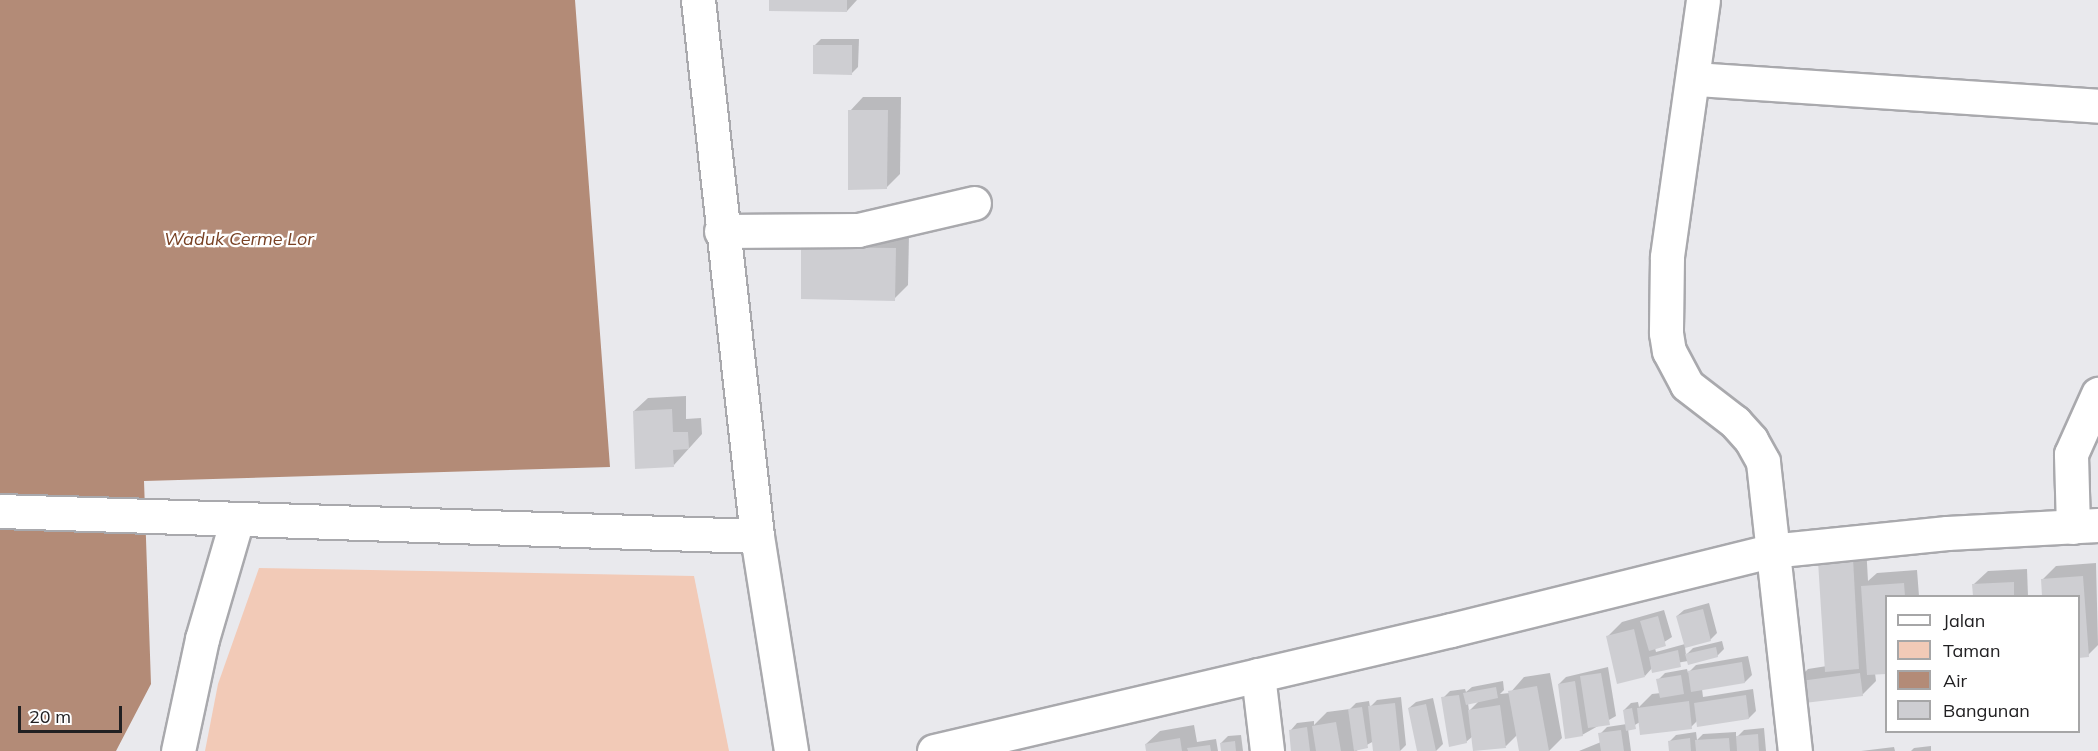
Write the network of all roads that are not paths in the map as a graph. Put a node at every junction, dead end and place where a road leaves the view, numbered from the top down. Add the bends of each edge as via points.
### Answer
1 (698, 0) edge
2 (1703, 0) edge
3 (1695, 79) junction
4 (2098, 106) edge
5 (974, 203) dead end
6 (721, 231) junction
7 (2098, 394) edge
8 (0, 511) edge
9 (237, 519) junction
10 (2086, 526) edge
11 (758, 536) junction
12 (1770, 550) junction
13 (1258, 675) junction
14 (178, 751) edge
15 (791, 751) edge
16 (934, 751) edge
17 (1267, 751) edge
18 (1795, 751) edge

1 - 6 main road
2 - 3 main road
3 - 4 main road
3 - 12 main road via 1667,257 1666,333 1670,351 1687,384 1735,422 1751,440 1762,462 1769,493
5 - 6 main road via 858,230
6 - 11 main road
7 - 10 main road via 2071,454
8 - 9 main road
9 - 11 main road
9 - 14 main road via 202,639
10 - 12 main road via 1947,532
11 - 15 main road
12 - 13 main road
12 - 18 main road
13 - 16 main road
13 - 17 main road

